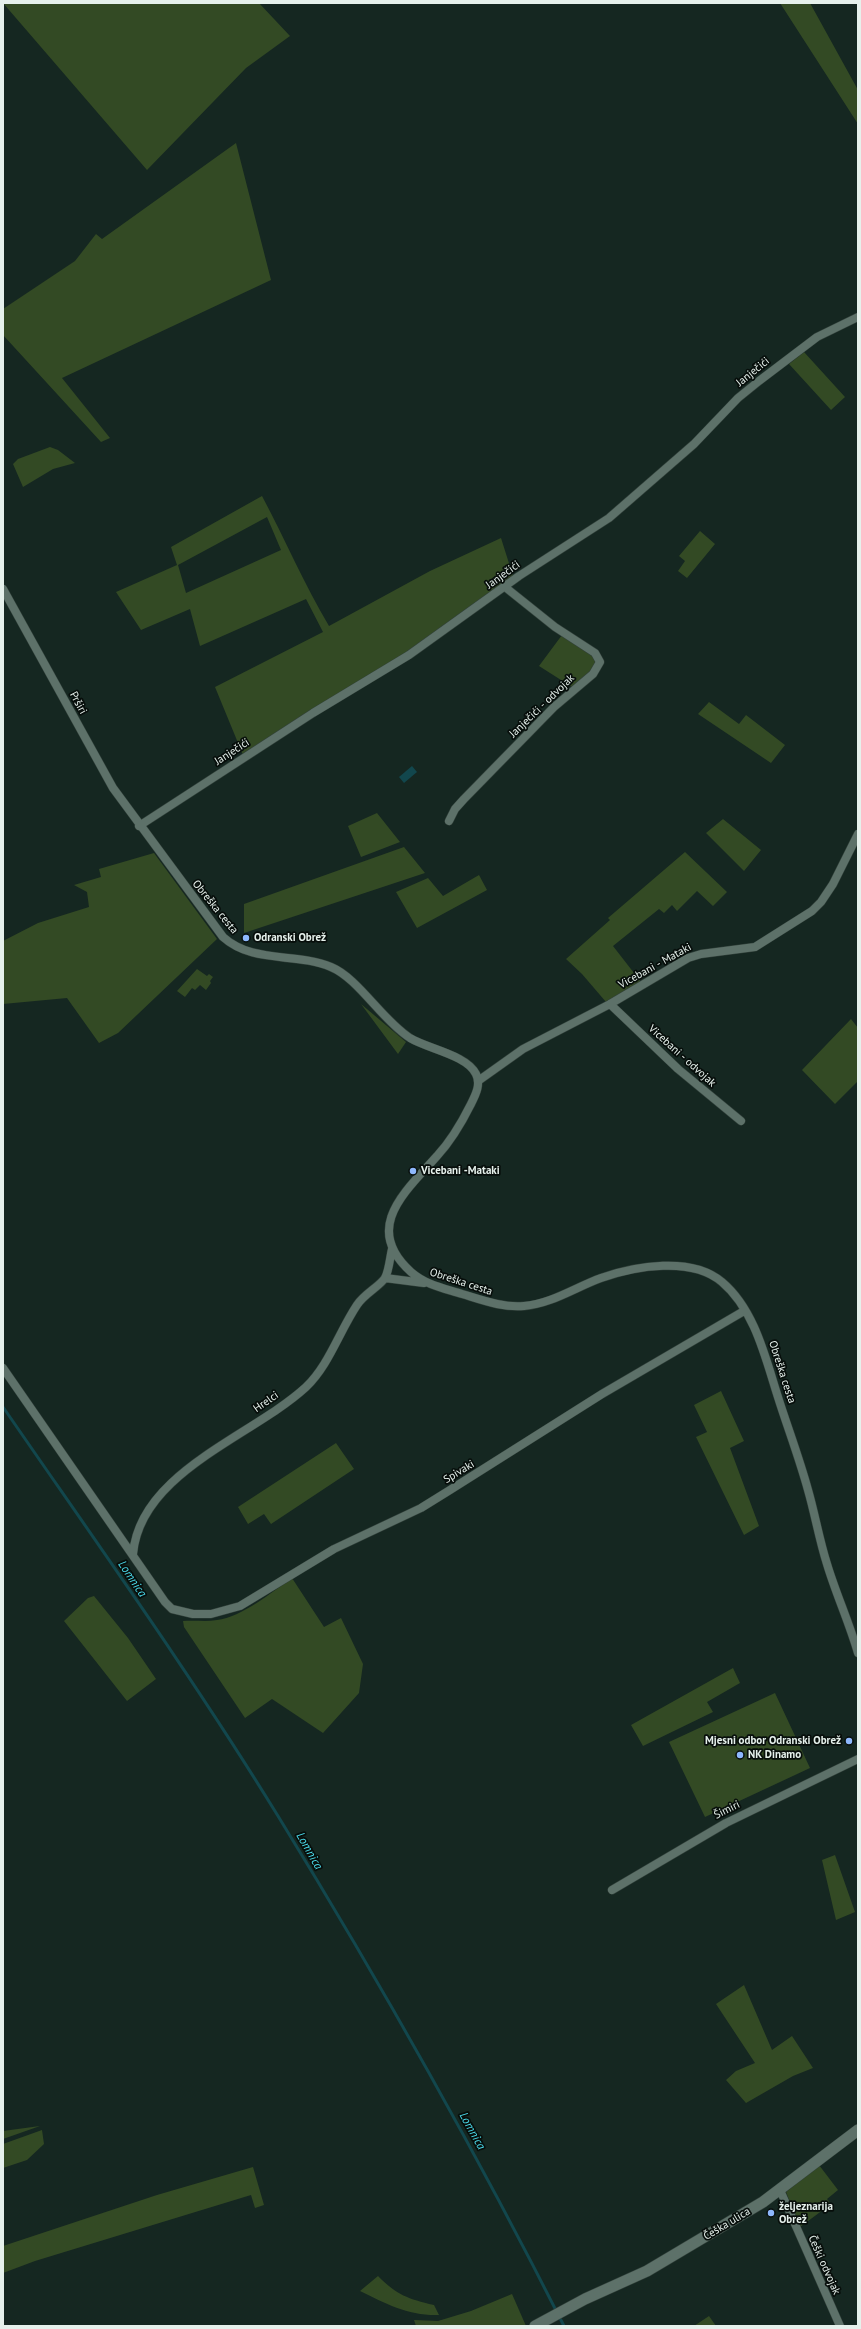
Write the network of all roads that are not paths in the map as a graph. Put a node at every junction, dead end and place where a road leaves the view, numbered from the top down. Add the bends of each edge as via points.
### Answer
1 (858, 317) edge
2 (505, 587) junction
3 (3, 589) edge
4 (449, 821) dead end
5 (139, 826) junction
6 (858, 834) edge
7 (610, 1004) junction
8 (478, 1081) junction
9 (741, 1121) dead end
10 (392, 1249) junction
11 (385, 1278) junction
12 (425, 1283) junction
13 (744, 1312) junction
14 (3, 1368) edge
15 (133, 1554) junction
16 (858, 1653) edge
17 (858, 1759) edge
18 (612, 1890) dead end
19 (858, 2130) edge
20 (780, 2190) junction
21 (539, 2324) edge
22 (840, 2326) edge

1 - 2 street, Janječići via 817,337 798,350 738,398 694,444 632,500
2 - 4 street, Janječići - odvojak via 555,627 596,653 600,662 593,674 554,707 464,798
2 - 5 street, Janječići via 409,655 313,713
3 - 5 street, Prširi via 95,758
5 - 8 street, Obreška cesta via 223,937 232,945 252,953 335,968 404,1034 458,1058 473,1069
6 - 7 street, Vicebani - Mataki via 821,902 792,925 754,947 688,958
7 - 8 street, Vicebani - Mataki via 523,1049
7 - 9 street, Vicebani - odvojak via 678,1069
8 - 10 street, Obreška cesta via 475,1095 458,1128 398,1200 389,1228
10 - 11 street
10 - 12 street, Obreška cesta via 403,1264
11 - 12 street
11 - 15 street, Hrelci via 359,1302 322,1367 306,1387 164,1489 150,1506 134,1544
12 - 13 street, Obreška cesta via 497,1304 524,1306 552,1298 615,1273 688,1266 701,1269 723,1282
13 - 15 street, Spivaki via 602,1394 421,1508 334,1550 249,1601 227,1611 193,1614 172,1609
13 - 16 street, Obreška cesta via 766,1353 805,1478 827,1565
14 - 15 street via 90,1496
17 - 18 street, Šimiri via 726,1823
19 - 20 street, Češka ulica
20 - 21 street, Češka ulica via 670,2258
20 - 22 street, Češki odvojak

